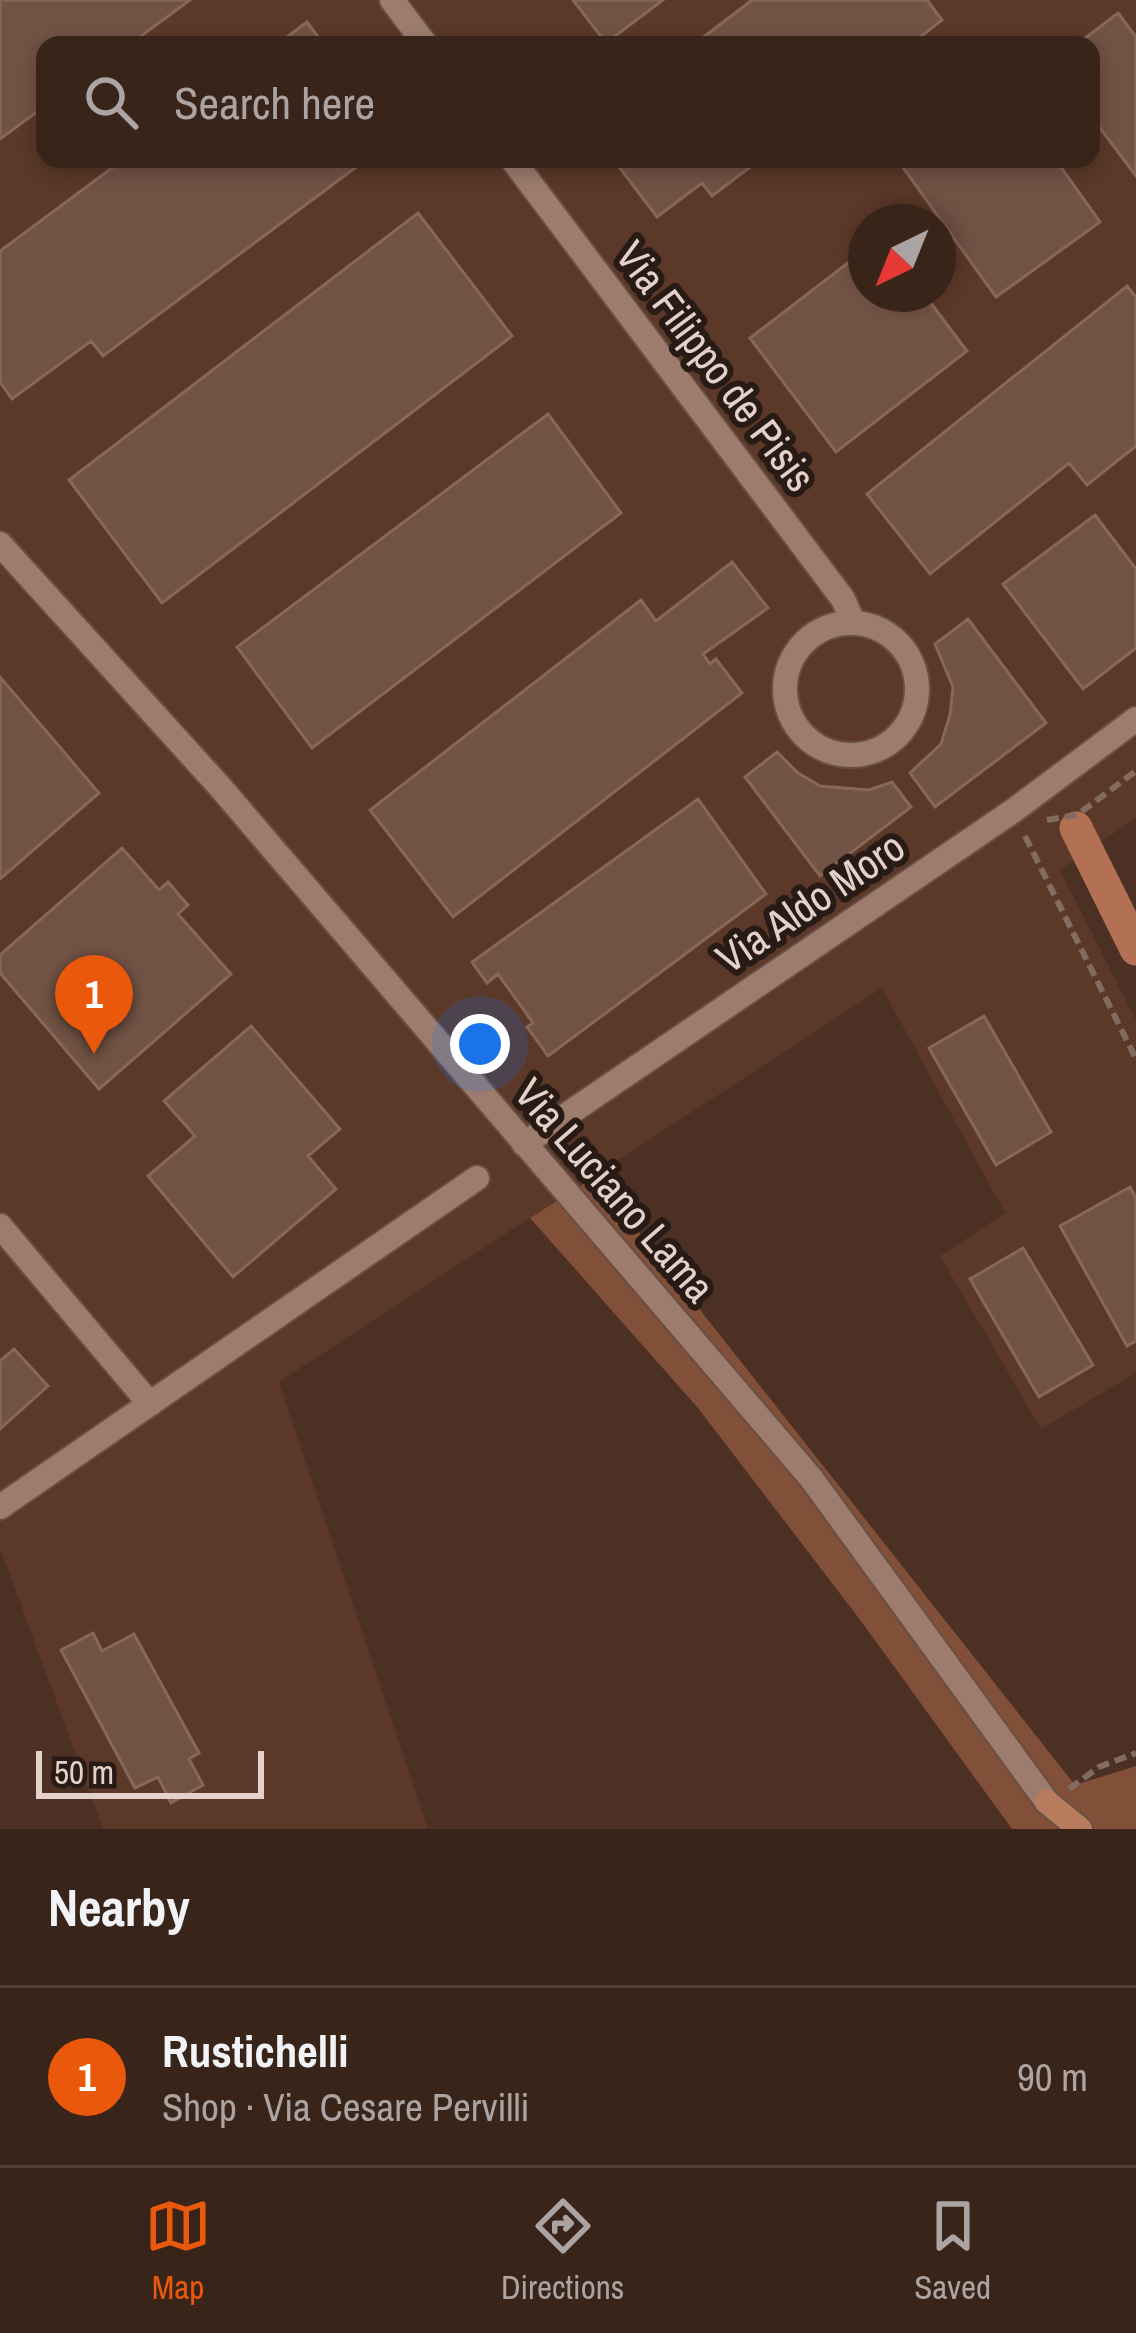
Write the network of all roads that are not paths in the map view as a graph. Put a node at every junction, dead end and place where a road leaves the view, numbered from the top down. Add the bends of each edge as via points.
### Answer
1 (392, 0) edge
2 (419, 36) edge
3 (519, 168) edge
4 (0, 544) edge
5 (854, 622) junction
6 (1136, 719) edge
7 (524, 1144) junction
8 (477, 1178) dead end
9 (0, 1226) edge
10 (150, 1404) junction
11 (0, 1507) edge
12 (1047, 1802) junction
13 (1055, 1829) edge
14 (1080, 1829) edge

1 - 2 street
3 - 5 street, Via Filippo de Pisis
4 - 7 street, Via Luciano Lama
5 - 5 street, Via Filippo de Pisis via 810,635 785,673 790,719 824,750 845,755 886,746 913,714 917,693 907,652 874,626
6 - 7 street, Via Aldo Moro
7 - 12 street, Via Luciano Lama via 811,1478
8 - 10 street
9 - 10 street
10 - 11 street
12 - 13 street
12 - 14 street

